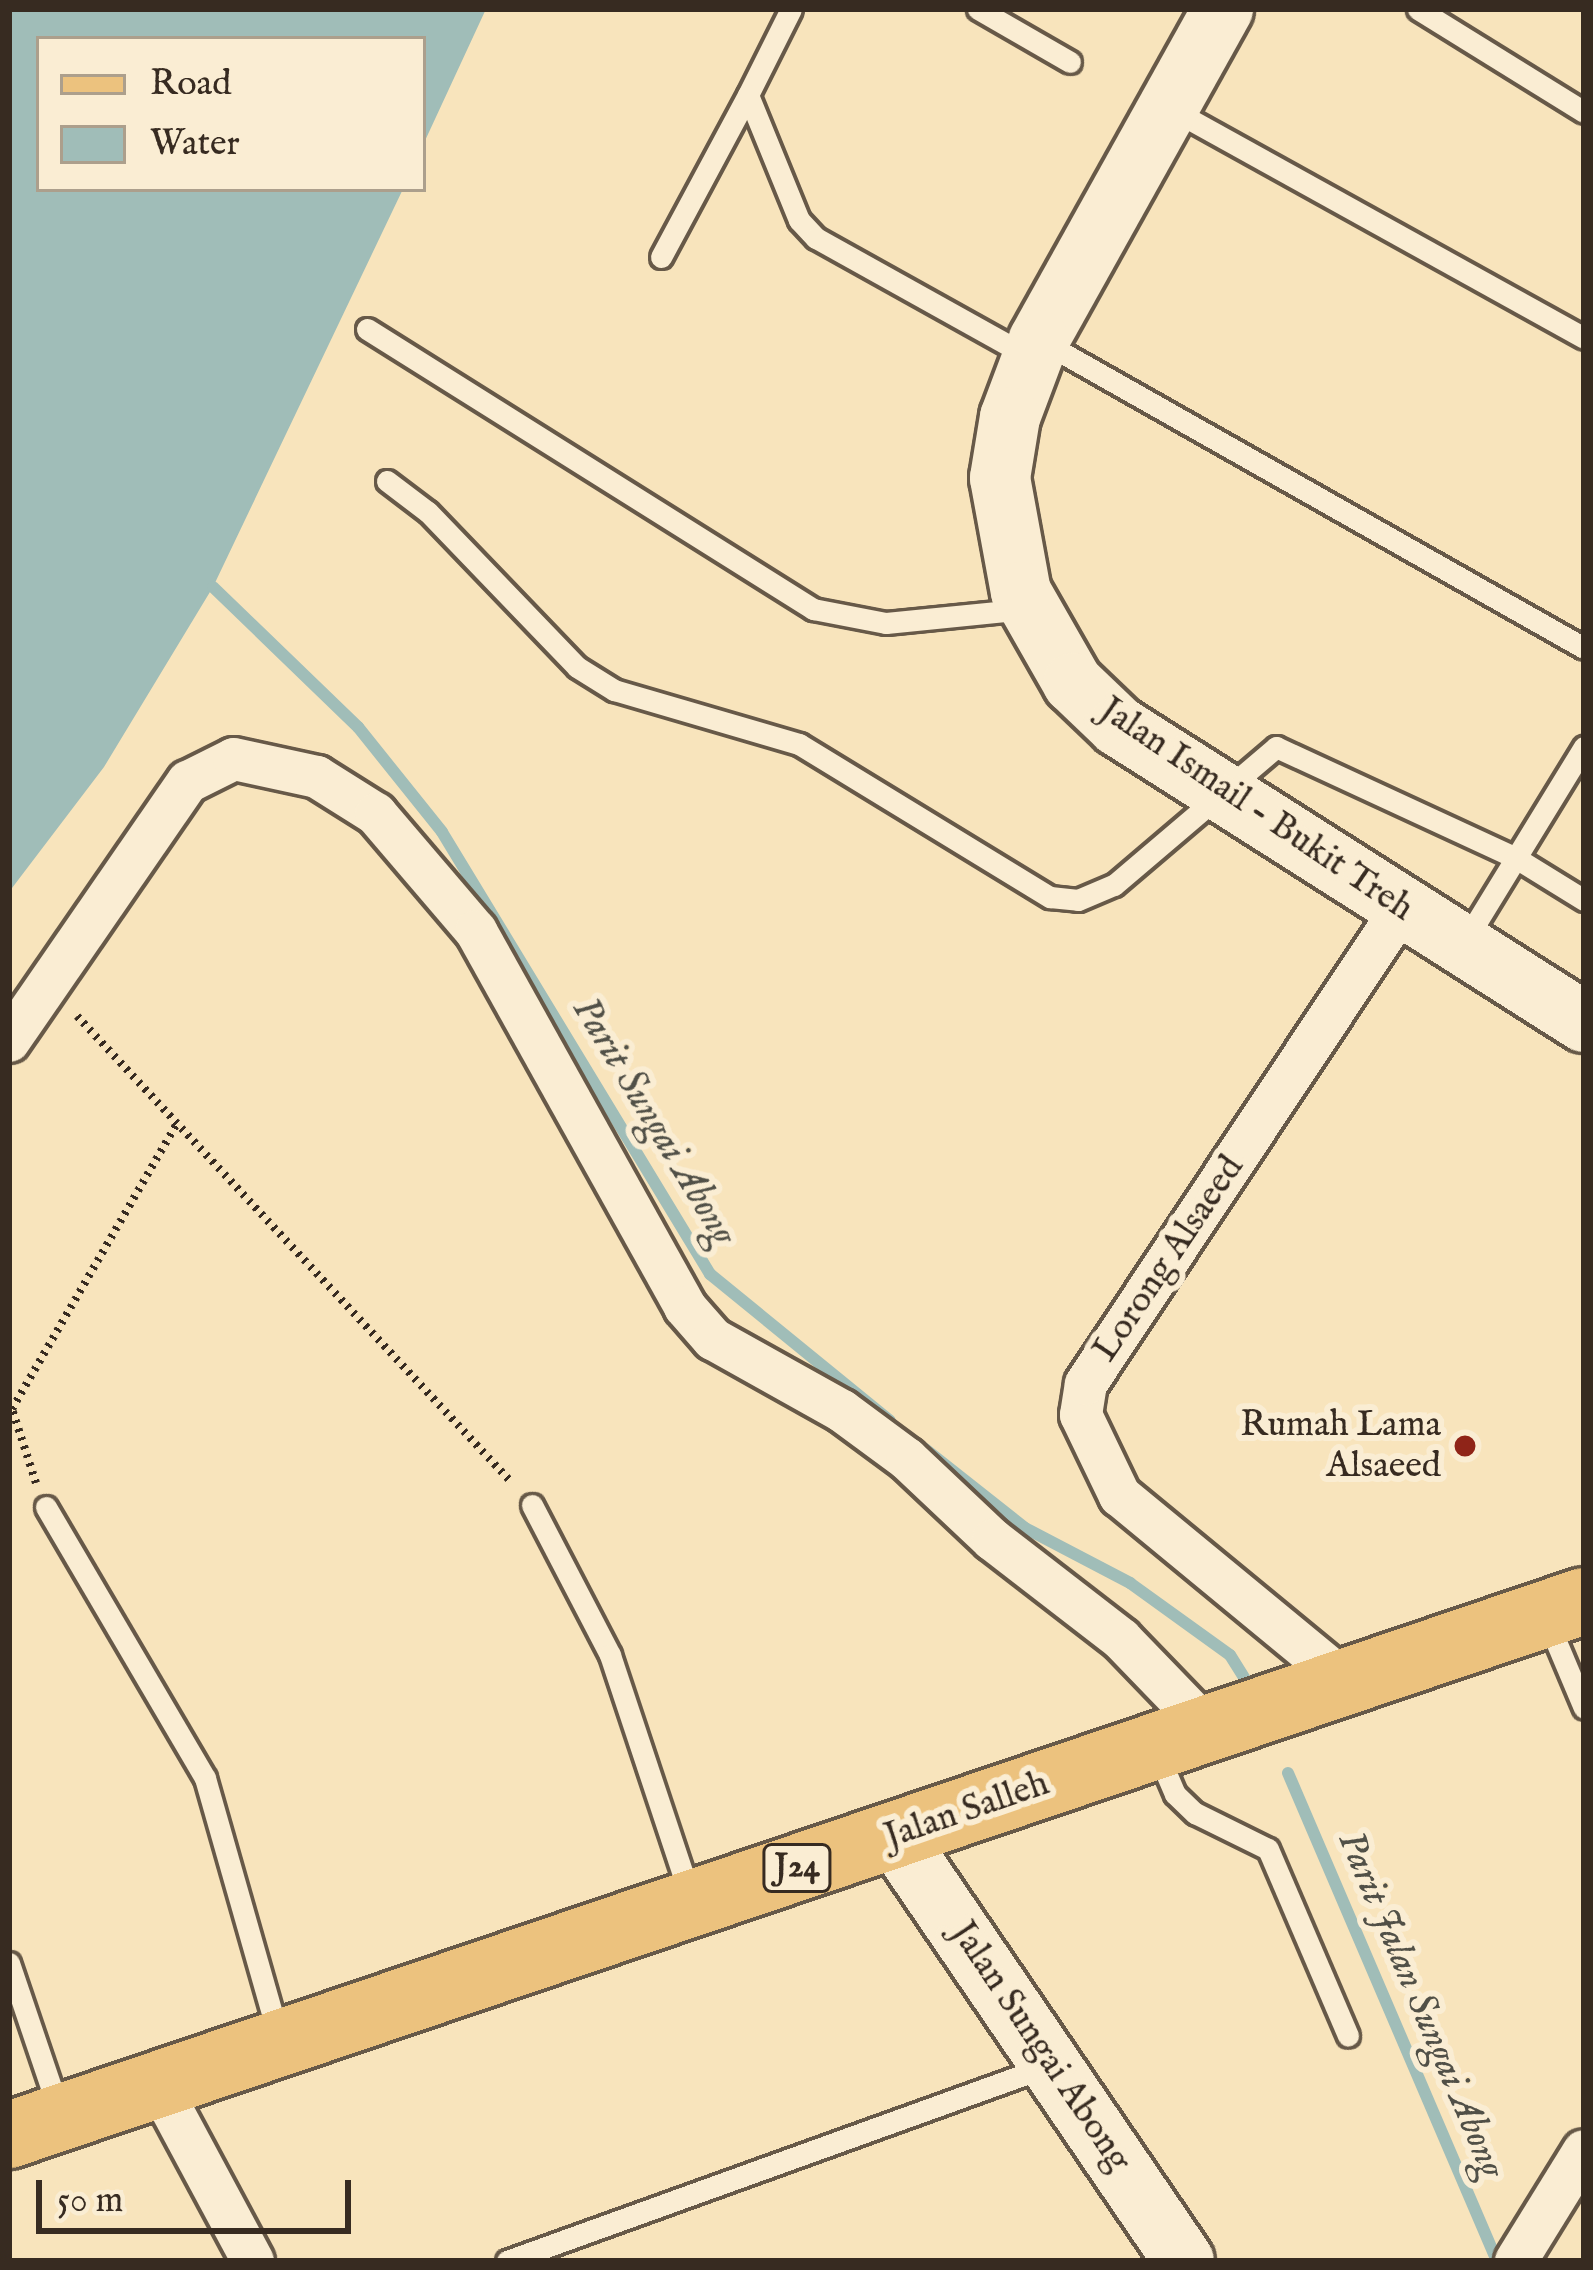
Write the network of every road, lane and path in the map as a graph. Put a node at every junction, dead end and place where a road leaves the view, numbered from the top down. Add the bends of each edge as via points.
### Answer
1 (791, 9) edge
2 (978, 9) edge
3 (1223, 9) edge
4 (1418, 9) edge
5 (1070, 62) dead end
6 (748, 95) junction
7 (1166, 106) junction
8 (1584, 112) edge
9 (661, 257) dead end
10 (367, 329) dead end
11 (1584, 338) edge
12 (1035, 349) junction
13 (387, 481) dead end
14 (1030, 608) junction
15 (1584, 648) edge
16 (1584, 747) edge
17 (1223, 794) junction
18 (1516, 858) junction
19 (1584, 900) edge
20 (1402, 908) junction
21 (1463, 945) junction
22 (47, 984) junction
23 (1584, 1022) edge
24 (9, 1041) edge
25 (177, 1124) junction
26 (532, 1505) joint
27 (46, 1507) joint
28 (1564, 1608) edge
29 (1346, 1682) junction
30 (1584, 1708) edge
31 (1182, 1738) junction
32 (894, 1835) junction
33 (692, 1903) junction
34 (9, 1963) edge
35 (1348, 2036) dead end
36 (281, 2043) junction
37 (1056, 2063) junction
38 (158, 2084) junction
39 (35, 2126) edge
40 (1584, 2151) edge
41 (1518, 2255) edge
42 (253, 2261) edge
43 (507, 2261) edge
44 (1184, 2261) edge

1 - 6 lane
2 - 5 lane
3 - 7 street, Jalan Ismail - Bukit Treh
4 - 8 lane
6 - 9 lane
6 - 12 lane via 799,220 816,238
7 - 11 lane
7 - 12 street, Jalan Ismail - Bukit Treh
10 - 14 lane via 813,610 886,623
12 - 14 street, Jalan Ismail - Bukit Treh via 1000,478
12 - 15 lane
13 - 17 lane via 428,512 523,619 614,690 799,744 1050,897 1078,900 1114,885
14 - 17 street, Jalan Ismail - Bukit Treh via 1073,683 1118,727
16 - 18 lane
17 - 18 lane via 1262,751 1290,749
17 - 20 street, Jalan Ismail - Bukit Treh
18 - 19 lane
18 - 21 lane
20 - 21 street, Jalan Ismail - Bukit Treh
20 - 29 street, Lorong Alsaeed via 1086,1384 1081,1415 1120,1496
21 - 23 street, Jalan Ismail - Bukit Treh
22 - 24 street
22 - 25 path
22 - 31 street via 188,782 234,759 317,777 376,814 476,932 685,1307 713,1339 842,1411 907,1459 993,1540 1120,1639
25 - 26 path
25 - 27 path via 12,1409
26 - 33 lane via 610,1655
27 - 36 lane via 206,1778
28 - 29 main road, Jalan Salleh / J24
28 - 30 lane
29 - 31 main road, Jalan Salleh / J24
31 - 32 main road, Jalan Salleh / J24
31 - 35 lane via 1175,1794 1195,1813 1268,1849
32 - 33 main road, Jalan Salleh / J24
32 - 37 street, Jalan Sungai Abong
33 - 36 main road, Jalan Salleh / J24
34 - 39 lane
36 - 38 main road, Jalan Salleh / J24
37 - 43 lane
37 - 44 street, Jalan Sungai Abong
38 - 39 main road, Jalan Salleh / J24
38 - 42 street
40 - 41 street

